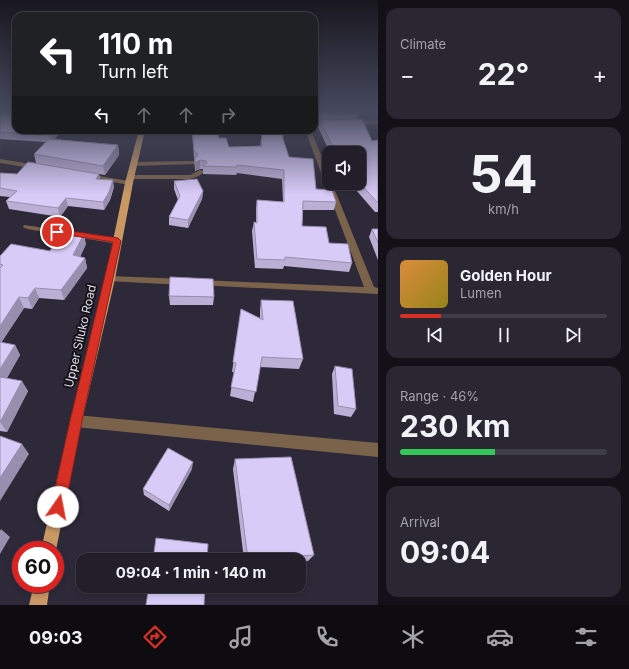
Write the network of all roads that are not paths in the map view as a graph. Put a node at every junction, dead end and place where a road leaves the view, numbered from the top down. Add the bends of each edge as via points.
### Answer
1 (140, 139) edge
2 (312, 139) edge
3 (0, 161) edge
4 (194, 163) edge
5 (133, 164) junction
6 (46, 169) edge
7 (202, 171) edge
8 (76, 174) edge
9 (130, 180) junction
10 (27, 227) dead end
11 (118, 241) junction
12 (110, 279) junction
13 (374, 290) edge
14 (76, 421) junction
15 (378, 450) edge
16 (51, 541) edge
17 (40, 593) edge
18 (38, 605) edge

1 - 5 main road, Upper Siluko Road
2 - 13 street
3 - 6 street
4 - 5 street
5 - 9 main road, Upper Siluko Road
7 - 9 street via 190,177
8 - 9 street
9 - 11 main road, Upper Siluko Road
10 - 11 street
11 - 12 main road, Upper Siluko Road
12 - 13 street
12 - 14 main road, Upper Siluko Road
14 - 15 street
14 - 16 main road, Upper Siluko Road
17 - 18 main road

